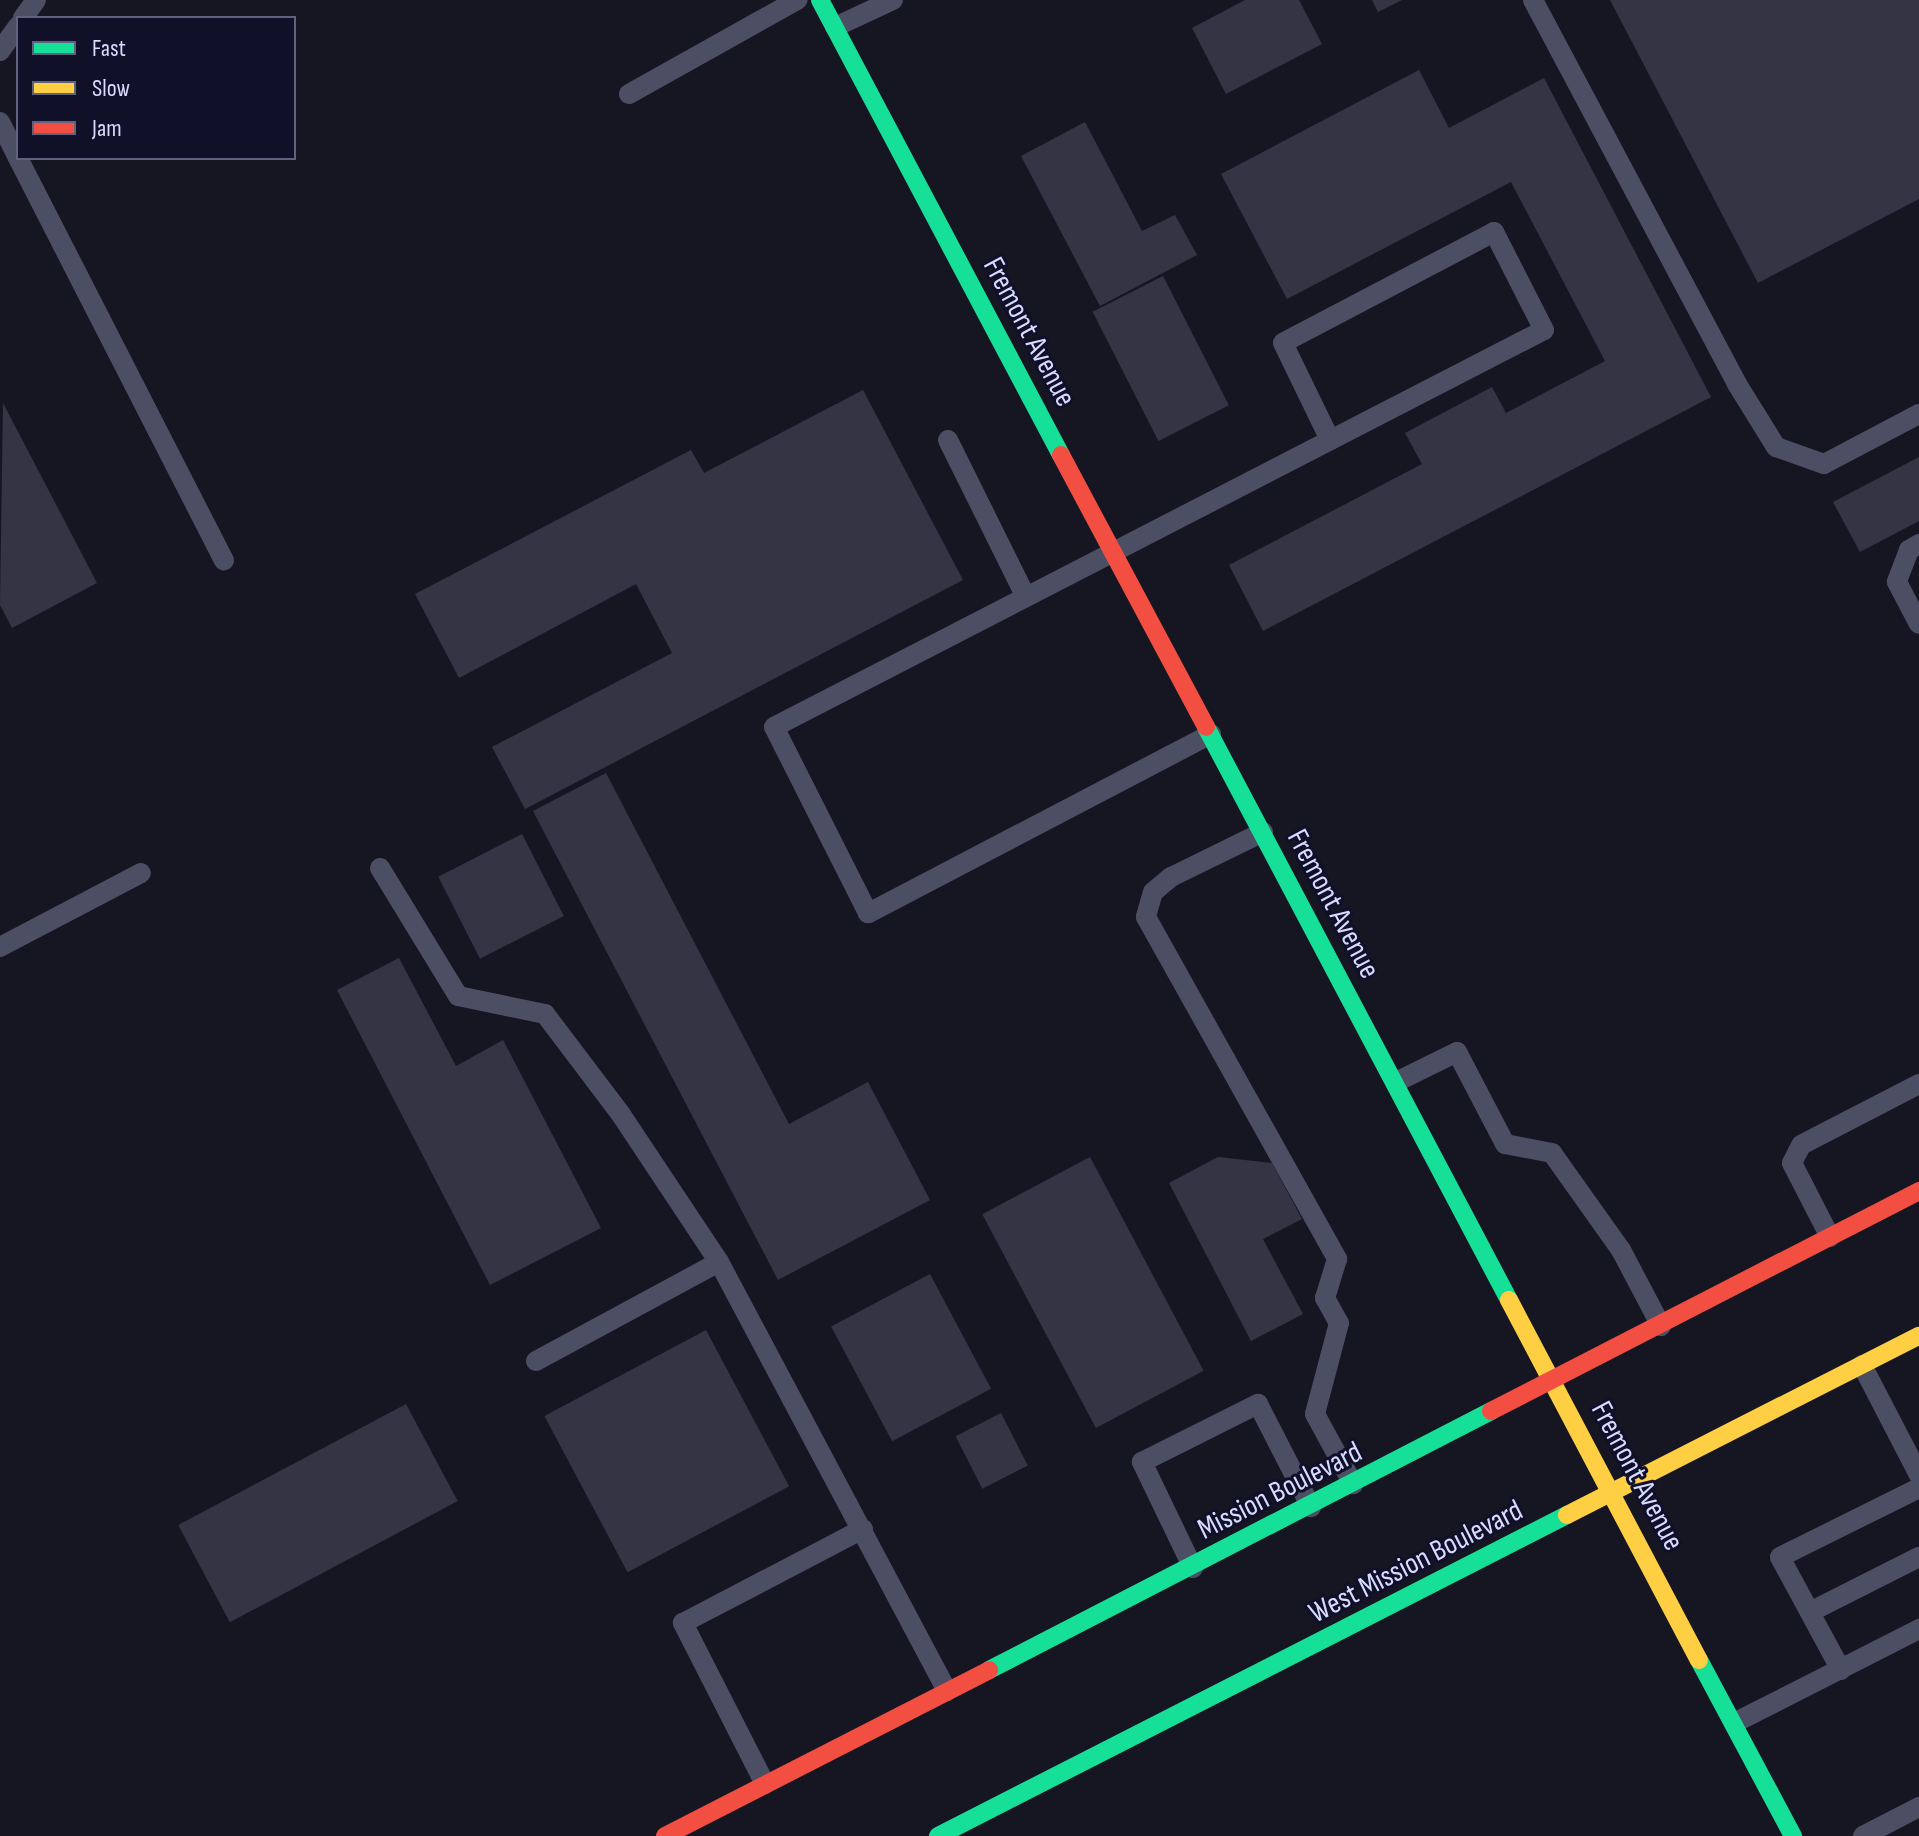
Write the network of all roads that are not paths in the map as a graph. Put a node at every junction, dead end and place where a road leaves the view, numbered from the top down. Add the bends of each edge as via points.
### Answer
1 (797, 0) edge
2 (820, 0) edge
3 (893, 0) edge
4 (1533, 0) edge
5 (835, 27) junction
6 (16, 29) edge
7 (0, 51) edge
8 (629, 94) dead end
9 (0, 122) edge
10 (16, 154) edge
11 (19, 160) edge
12 (1919, 414) edge
13 (948, 440) dead end
14 (1330, 440) junction
15 (1919, 544) edge
16 (1113, 549) junction
17 (224, 560) dead end
18 (1025, 595) junction
19 (1919, 624) edge
20 (1211, 734) junction
21 (1263, 832) junction
22 (380, 868) dead end
23 (141, 873) dead end
24 (0, 947) edge
25 (1396, 1082) junction
26 (1919, 1084) edge
27 (1919, 1191) edge
28 (1830, 1237) junction
29 (719, 1262) junction
30 (1661, 1326) junction
31 (1919, 1336) edge
32 (536, 1361) dead end
33 (1862, 1365) junction
34 (1555, 1380) junction
35 (1919, 1475) edge
36 (1353, 1484) junction
37 (1919, 1488) edge
38 (1615, 1493) junction
39 (1311, 1507) junction
40 (863, 1529) junction
41 (1919, 1557) edge
42 (1193, 1568) junction
43 (1810, 1612) junction
44 (1919, 1629) edge
45 (1841, 1670) junction
46 (947, 1691) junction
47 (1734, 1723) junction
48 (765, 1784) junction
49 (1919, 1807) edge
50 (665, 1836) edge
51 (938, 1836) edge
52 (1793, 1836) edge
53 (1863, 1836) edge

1 - 8 lane
2 - 5 main road, Fremont Avenue
3 - 5 lane
4 - 12 lane via 1737,384 1776,447 1824,464
5 - 16 main road, Fremont Avenue
6 - 7 lane
9 - 10 lane
11 - 17 lane
13 - 18 lane
14 - 14 lane via 1544,330 1494,232 1283,343
14 - 16 lane
15 - 19 lane via 1909,550 1897,582
16 - 18 lane
16 - 20 main road, Fremont Avenue
18 - 20 lane via 774,727 868,913
20 - 21 main road, Fremont Avenue
21 - 25 main road, Fremont Avenue
21 - 36 lane via 1171,877 1153,892 1146,917 1337,1259 1325,1298 1339,1323 1315,1414
22 - 29 lane via 458,996 545,1014 620,1113
23 - 24 lane
25 - 30 lane via 1457,1052 1505,1144 1552,1153 1621,1250
25 - 34 main road, Fremont Avenue
26 - 28 lane via 1801,1145 1792,1163
27 - 28 main road, Mission Boulevard
28 - 30 main road, Mission Boulevard
29 - 32 lane
29 - 40 lane
30 - 34 main road, Mission Boulevard
31 - 33 main road, West Mission Boulevard
33 - 35 lane
33 - 38 main road, West Mission Boulevard
34 - 36 main road, Mission Boulevard
34 - 38 main road, Fremont Avenue
36 - 39 main road, Mission Boulevard
37 - 43 lane via 1780,1557
38 - 47 main road, Fremont Avenue
38 - 51 main road, West Mission Boulevard
39 - 42 main road, Mission Boulevard
39 - 42 lane via 1258,1404 1142,1462
40 - 46 lane
40 - 48 lane via 683,1623
41 - 43 lane
42 - 46 main road, Mission Boulevard
43 - 45 lane
44 - 45 lane
45 - 47 lane
46 - 48 main road, Mission Boulevard
47 - 52 main road, Fremont Avenue
48 - 50 main road, Mission Boulevard
49 - 53 lane

